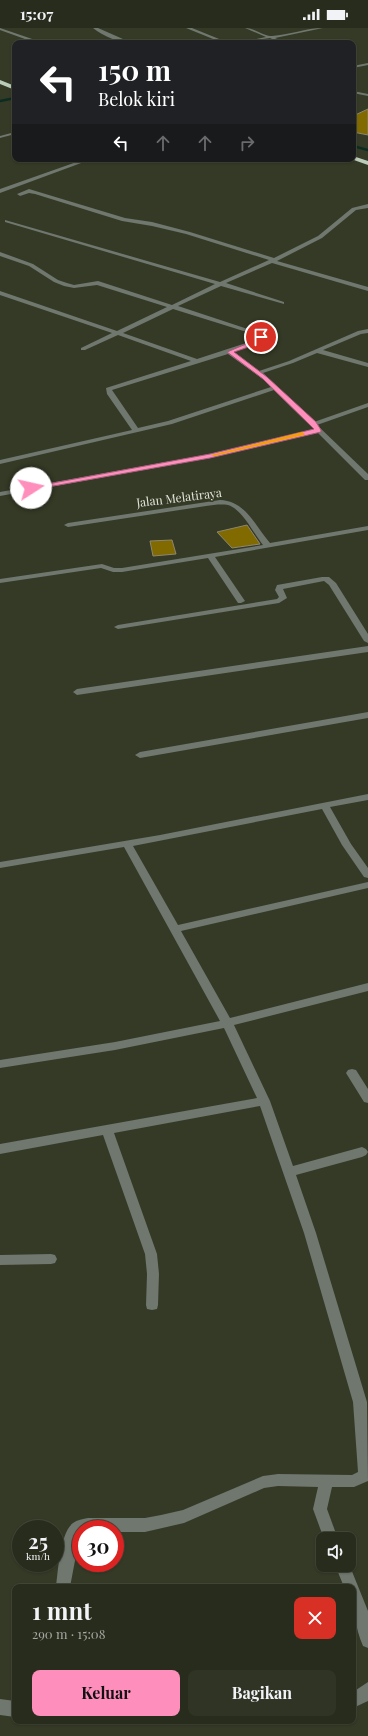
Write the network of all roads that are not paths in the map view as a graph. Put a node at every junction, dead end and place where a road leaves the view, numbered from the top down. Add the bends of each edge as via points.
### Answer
1 (95, 28) edge
2 (188, 28) edge
3 (247, 28) edge
4 (317, 28) edge
5 (0, 29) edge
6 (269, 37) junction
7 (31, 40) edge
8 (122, 40) edge
9 (219, 40) edge
10 (254, 40) edge
11 (277, 40) edge
12 (368, 64) edge
13 (356, 66) edge
14 (0, 76) edge
15 (12, 80) edge
16 (0, 82) edge
17 (12, 87) edge
18 (356, 93) edge
19 (368, 95) edge
20 (12, 134) edge
21 (0, 137) edge
22 (356, 153) edge
23 (368, 156) edge
24 (356, 159) edge
25 (82, 162) edge
26 (368, 164) edge
27 (0, 191) edge
28 (20, 194) dead end
29 (368, 206) edge
30 (7, 221) dead end
31 (0, 254) edge
32 (273, 261) junction
33 (220, 284) junction
34 (368, 289) edge
35 (0, 293) edge
36 (282, 303) dead end
37 (172, 307) junction
38 (368, 331) edge
39 (116, 333) junction
40 (83, 349) dead end
41 (318, 351) junction
42 (230, 352) junction
43 (196, 361) junction
44 (368, 365) edge
45 (258, 372) junction
46 (276, 388) junction
47 (368, 405) edge
48 (314, 424) junction
49 (318, 430) junction
50 (137, 431) junction
51 (0, 462) edge
52 (368, 478) edge
53 (0, 494) edge
54 (68, 525) dead end
55 (368, 528) edge
56 (268, 546) junction
57 (210, 556) junction
58 (0, 581) edge
59 (241, 601) dead end
60 (118, 627) dead end
61 (368, 641) edge
62 (368, 650) edge
63 (77, 692) dead end
64 (368, 715) edge
65 (140, 755) dead end
66 (368, 797) edge
67 (324, 805) junction
68 (127, 843) junction
69 (0, 866) edge
70 (368, 875) edge
71 (368, 885) edge
72 (175, 929) junction
73 (368, 987) edge
74 (227, 1023) junction
75 (0, 1064) edge
76 (352, 1073) dead end
77 (368, 1099) edge
78 (264, 1101) junction
79 (107, 1130) junction
80 (0, 1149) edge
81 (362, 1152) dead end
82 (289, 1172) junction
83 (51, 1259) dead end
84 (0, 1260) edge
85 (152, 1305) dead end
86 (364, 1401) edge
87 (327, 1481) junction
88 (328, 1532) edge
89 (345, 1572) edge
90 (64, 1584) edge
91 (350, 1584) edge
92 (356, 1600) edge
93 (368, 1641) edge
94 (368, 1690) edge
95 (356, 1699) edge
96 (0, 1707) edge
97 (12, 1708) edge

1 - 8 street
2 - 9 street
3 - 6 street
4 - 6 street
5 - 7 street
6 - 10 street
6 - 11 street
12 - 13 street
14 - 15 highway
16 - 17 highway
18 - 19 street
20 - 21 street
22 - 23 highway
24 - 26 highway
25 - 27 street
28 - 32 street via 37,192 124,220 188,233
29 - 32 street via 354,209 320,236
30 - 33 street
31 - 37 street via 34,266 51,279 70,286 98,283
32 - 33 street
32 - 34 street
33 - 36 street
33 - 37 street
35 - 39 street
37 - 39 street
37 - 42 street via 255,333 262,338
38 - 41 street via 360,332
39 - 40 street
39 - 43 street
41 - 44 street
41 - 45 street
42 - 43 street
42 - 45 street
43 - 50 street via 108,389
45 - 46 street
46 - 48 street
46 - 50 street
47 - 48 street
48 - 49 street
49 - 52 street
49 - 53 street via 210,456
50 - 51 street
54 - 56 street, Jalan Melatiraya via 228,503 242,511
55 - 56 street
56 - 57 street
57 - 58 street via 122,570 102,566
57 - 59 street
60 - 61 street via 279,601 283,598 280,587 322,579 332,583
62 - 63 street
64 - 65 street
66 - 67 street
67 - 68 street
67 - 70 street
68 - 69 street
68 - 72 street
71 - 72 street
72 - 74 street
73 - 74 street
74 - 75 street via 115,1046
74 - 78 street
76 - 77 street
78 - 79 street
78 - 82 street
79 - 80 street
79 - 85 street via 151,1254
81 - 82 street
82 - 86 street
83 - 84 street
86 - 87 street via 365,1475 354,1481
87 - 88 street via 320,1509
87 - 90 street via 263,1482 184,1516 161,1522 81,1527 74,1532
89 - 91 street
92 - 93 street
94 - 95 street
96 - 97 street

